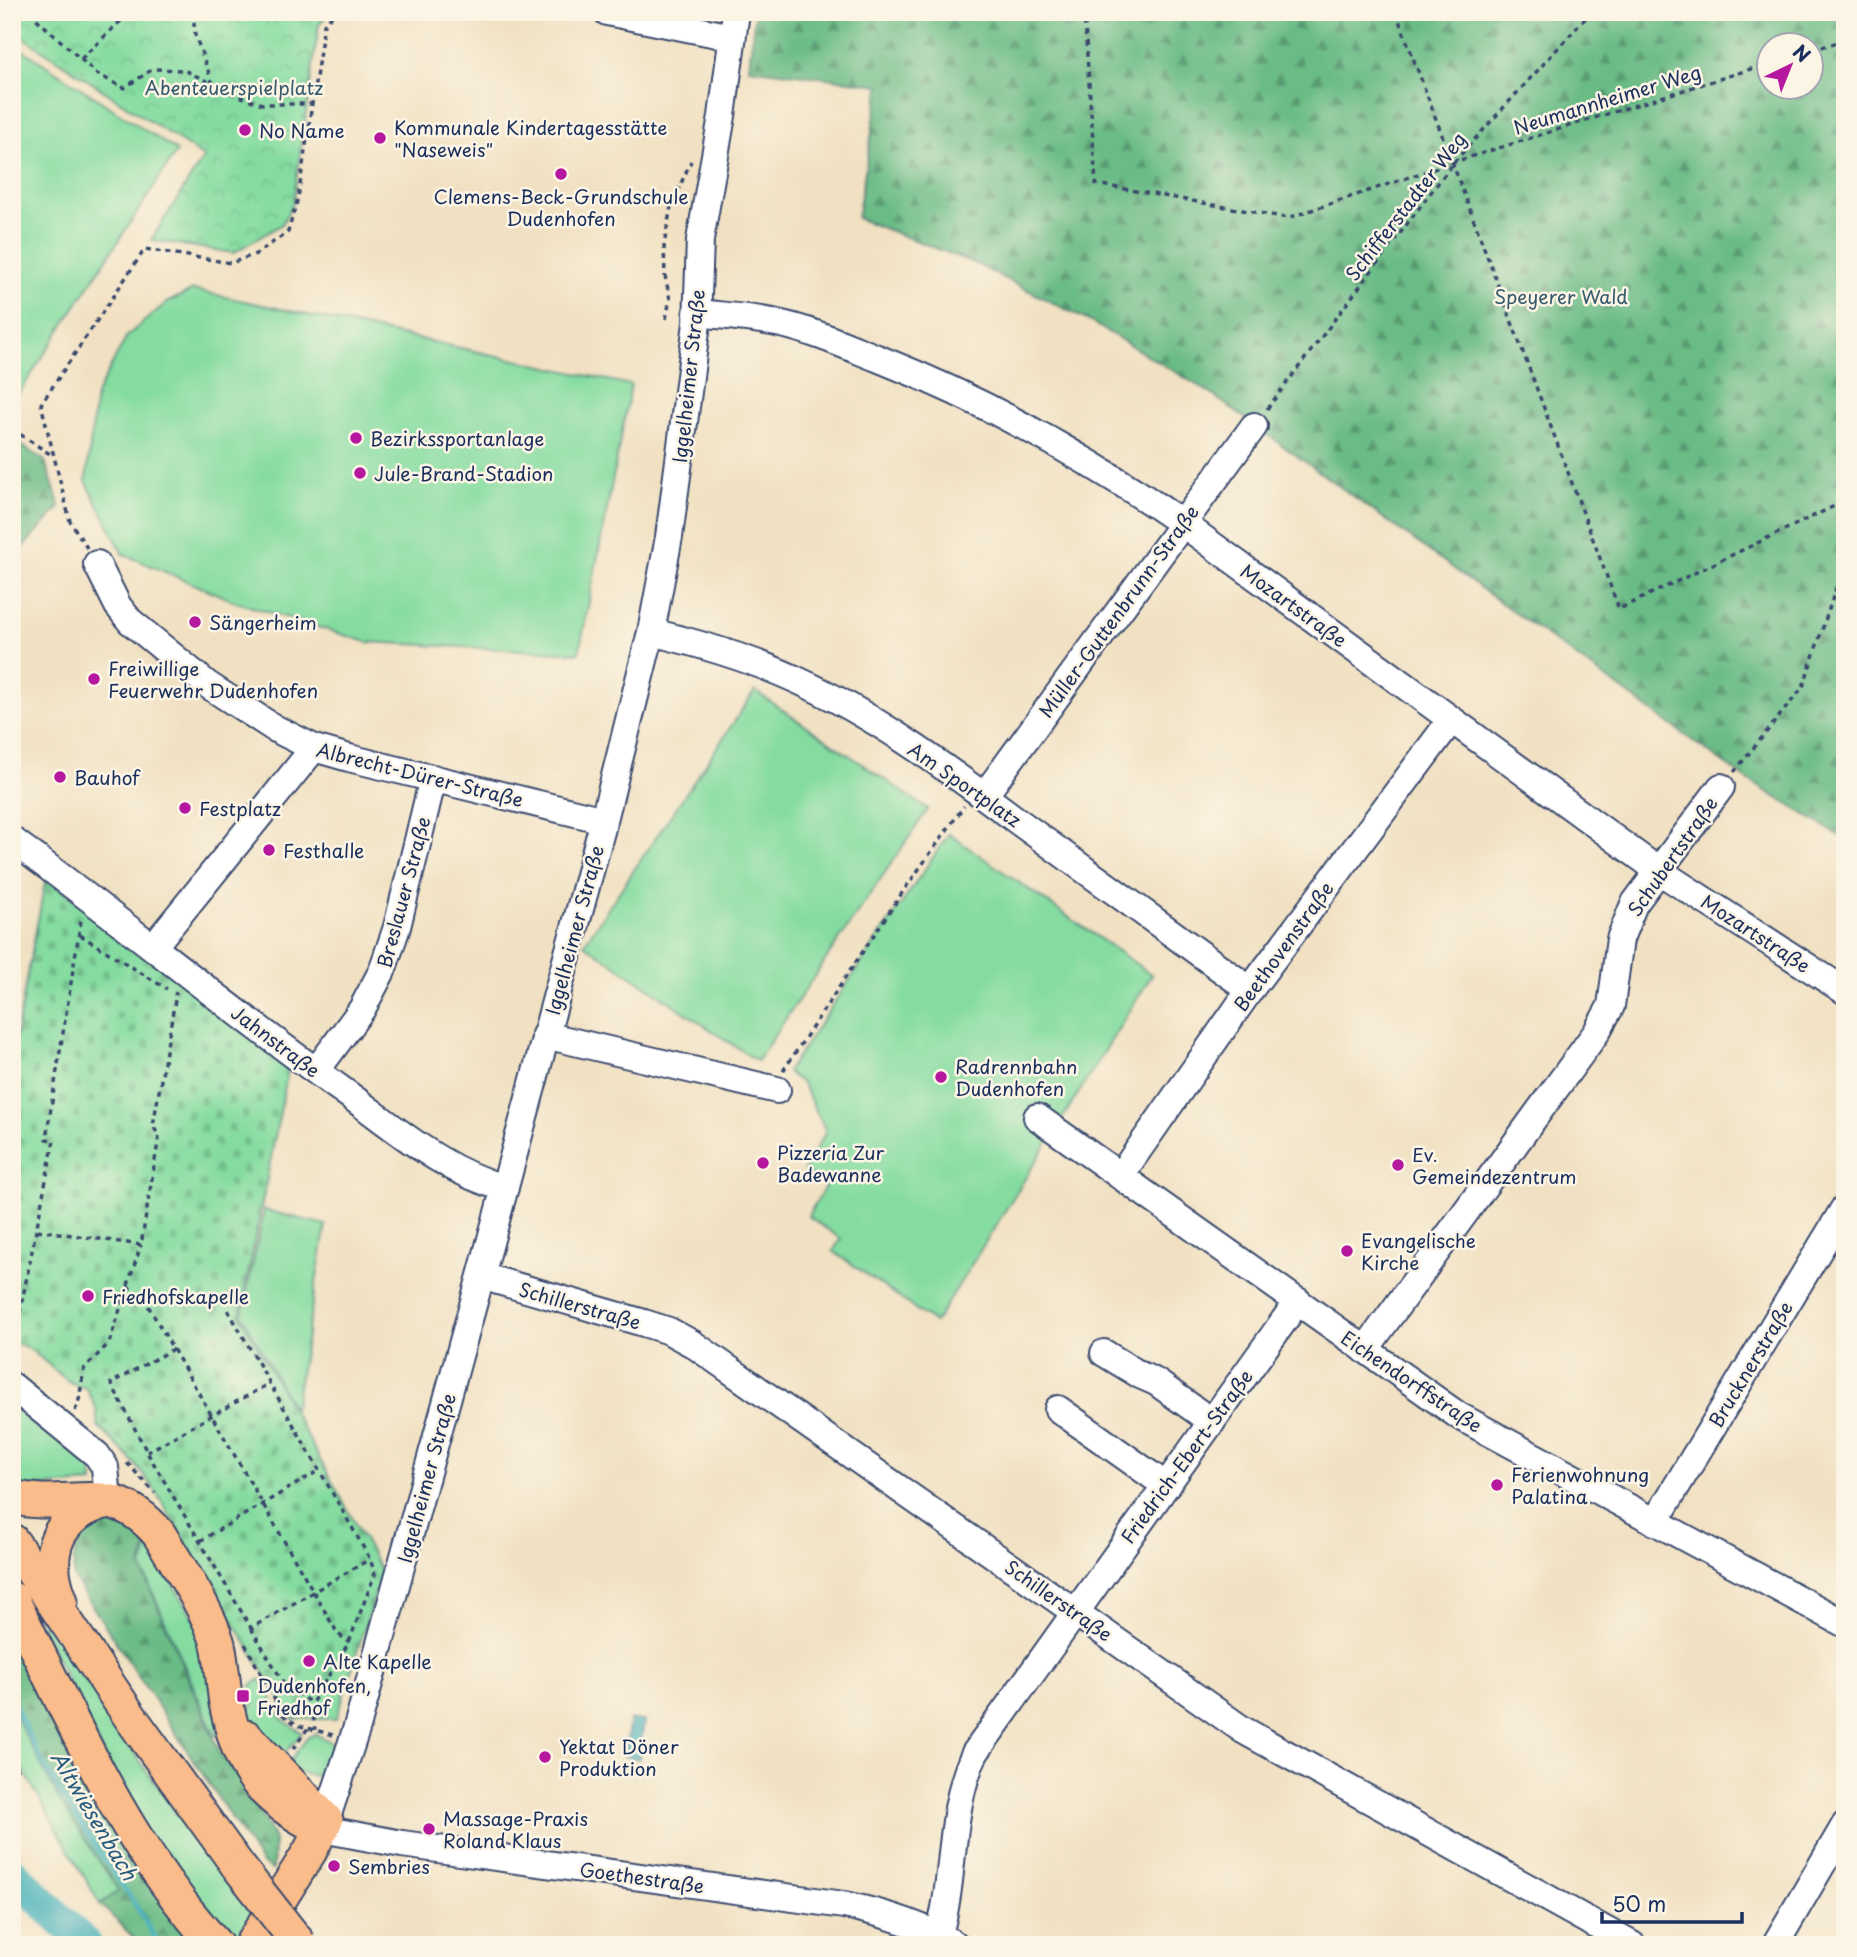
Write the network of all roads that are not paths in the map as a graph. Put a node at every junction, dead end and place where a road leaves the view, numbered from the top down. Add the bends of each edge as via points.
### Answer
1 (607, 12) edge
2 (734, 24) edge
3 (697, 313) junction
4 (1254, 426) road end
5 (1182, 523) junction
6 (97, 564) road end
7 (651, 632) junction
8 (1451, 720) junction
9 (314, 748) junction
10 (433, 778) junction
11 (1721, 787) road end
12 (980, 793) junction
13 (604, 820) junction
14 (12, 840) edge
15 (1659, 871) junction
16 (153, 947) junction
17 (1250, 990) junction
18 (1845, 991) edge
19 (545, 1035) junction
20 (316, 1071) junction
21 (777, 1090) road end
22 (1037, 1117) dead end
23 (1120, 1176) junction
24 (505, 1188) junction
25 (1845, 1206) edge
26 (481, 1276) junction
27 (1298, 1301) junction
28 (1365, 1350) junction
29 (1104, 1353) dead end
30 (12, 1386) edge
31 (1058, 1409) dead end
32 (1212, 1422) junction
33 (1165, 1485) junction
34 (12, 1497) edge
35 (53, 1500) junction
36 (108, 1502) junction
37 (1655, 1522) junction
38 (12, 1524) edge
39 (12, 1541) edge
40 (12, 1598) edge
41 (1075, 1612) junction
42 (1845, 1624) edge
43 (73, 1629) junction
44 (324, 1825) junction
45 (1845, 1825) edge
46 (948, 1940) edge
47 (216, 1945) edge
48 (251, 1945) edge
49 (300, 1945) edge
50 (1632, 1945) edge
51 (1775, 1945) edge

1 - 2 street
2 - 3 street, Iggelheimer Straße via 700,240
3 - 5 street, Mozartstraße via 797,328 961,393 1066,448
3 - 7 street, Iggelheimer Straße via 669,537
4 - 5 street, Müller-Guttenbrunn-Straße
5 - 8 street, Mozartstraße
5 - 12 street, Müller-Guttenbrunn-Straße
6 - 9 street, Albrecht-Dürer-Straße via 130,621 208,685
7 - 12 street, Am Sportplatz via 732,654 842,702
7 - 13 street, Iggelheimer Straße
8 - 15 street, Mozartstraße
8 - 17 street, Beethovenstraße
9 - 10 street, Albrecht-Dürer-Straße
9 - 16 street
10 - 13 street, Albrecht-Dürer-Straße
10 - 20 street, Breslauer Straße via 386,962 362,1009
11 - 15 street, Schubertstraße
12 - 17 street, Am Sportplatz
13 - 19 street, Iggelheimer Straße
14 - 16 street, Jahnstraße
15 - 18 street, Mozartstraße
15 - 28 street, Schubertstraße via 1625,921 1606,1018
16 - 20 street, Jahnstraße
17 - 23 street, Beethovenstraße
19 - 21 street
19 - 24 street, Iggelheimer Straße
20 - 24 street, Jahnstraße via 453,1170
22 - 23 street, Eichendorffstraße
23 - 27 street, Eichendorffstraße
24 - 26 street, Iggelheimer Straße
25 - 37 street, Brucknerstraße
26 - 41 street, Schillerstraße via 681,1338
26 - 44 street, Iggelheimer Straße via 357,1727
27 - 28 street, Eichendorffstraße
27 - 32 street, Friedrich-Ebert-Straße
28 - 37 street, Eichendorffstraße via 1459,1416
29 - 32 street via 1156,1382
30 - 36 street via 101,1460
31 - 33 street
32 - 33 street, Friedrich-Ebert-Straße
33 - 41 street, Friedrich-Ebert-Straße
34 - 35 main road
35 - 36 main road
35 - 38 main road via 30,1509
36 - 43 main road via 71,1520 54,1545 55,1586
36 - 44 main road via 150,1523 214,1634 229,1713 253,1777 281,1807
37 - 42 street, Eichendorffstraße
39 - 43 main road
40 - 47 main road via 113,1800
41 - 46 street, Friedrich-Ebert-Straße via 983,1739 967,1770 945,1912
41 - 50 street, Schillerstraße via 1254,1736
43 - 49 main road, bridge via 131,1718
44 - 46 street, Goethestraße via 402,1844 844,1905 909,1922
44 - 48 main road
45 - 51 street

